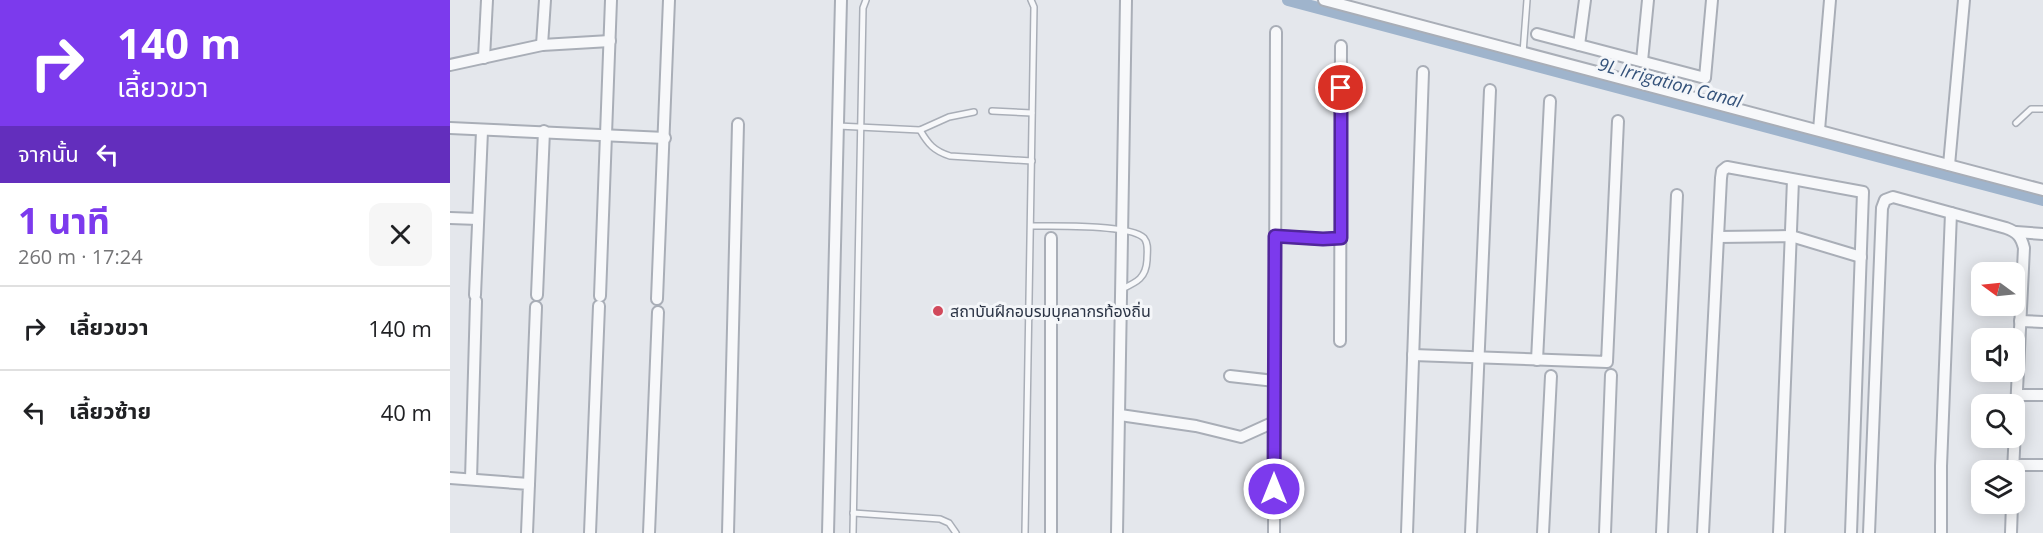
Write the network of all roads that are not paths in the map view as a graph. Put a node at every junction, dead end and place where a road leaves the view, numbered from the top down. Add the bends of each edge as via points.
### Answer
1 (487, 0) edge
2 (545, 0) edge
3 (611, 0) edge
4 (669, 0) edge
5 (841, 0) edge
6 (866, 0) edge
7 (1031, 0) edge
8 (1126, 0) edge
9 (1324, 0) edge
10 (1527, 0) edge
11 (1585, 0) edge
12 (1648, 0) edge
13 (1712, 0) edge
14 (1830, 0) edge
15 (1964, 0) edge
16 (1276, 32) dead end
17 (1537, 34) dead end
18 (610, 41) junction
19 (542, 45) junction
20 (1579, 45) junction
21 (1341, 46) dead end
22 (1523, 53) junction
23 (484, 58) junction
24 (1642, 62) junction
25 (450, 65) edge
26 (1423, 72) dead end
27 (1490, 90) dead end
28 (1550, 100) dead end
29 (2043, 109) edge
30 (992, 111) dead end
31 (974, 112) dead end
32 (1032, 113) junction
33 (1618, 121) dead end
34 (2016, 123) dead end
35 (738, 124) dead end
36 (838, 126) junction
37 (860, 126) junction
38 (450, 128) edge
39 (920, 130) junction
40 (1819, 130) junction
41 (482, 131) junction
42 (544, 131) junction
43 (606, 134) junction
44 (664, 138) junction
45 (1032, 161) junction
46 (1949, 165) junction
47 (1793, 180) junction
48 (2043, 190) edge
49 (1677, 195) dead end
50 (1951, 213) junction
51 (450, 218) edge
52 (478, 219) junction
53 (1031, 225) junction
54 (1124, 229) junction
55 (2016, 232) junction
56 (2043, 234) edge
57 (1275, 236) junction
58 (1791, 236) junction
59 (1718, 237) junction
60 (1051, 238) dead end
61 (1341, 238) junction
62 (1861, 257) junction
63 (1122, 289) junction
64 (537, 295) dead end
65 (657, 299) dead end
66 (536, 307) dead end
67 (658, 312) dead end
68 (2020, 321) junction
69 (2043, 322) edge
70 (1340, 341) dead end
71 (1413, 355) junction
72 (1479, 358) junction
73 (1537, 360) junction
74 (1611, 375) dead end
75 (1230, 376) dead end
76 (1551, 376) dead end
77 (1275, 381) junction
78 (2017, 394) edge
79 (2025, 395) edge
80 (2043, 395) edge
81 (1120, 415) junction
82 (1274, 422) junction
83 (2043, 465) edge
84 (2025, 467) edge
85 (450, 478) edge
86 (471, 479) junction
87 (529, 484) junction
88 (853, 513) junction
89 (2012, 514) edge
90 (527, 533) edge
91 (590, 533) edge
92 (649, 533) edge
93 (728, 533) edge
94 (828, 533) edge
95 (853, 533) edge
96 (956, 533) edge
97 (1024, 533) edge
98 (1052, 533) edge
99 (1117, 533) edge
100 (1274, 533) edge
101 (1407, 533) edge
102 (1471, 533) edge
103 (1543, 533) edge
104 (1605, 533) edge
105 (1662, 533) edge
106 (1703, 533) edge
107 (1779, 533) edge
108 (1851, 533) edge
109 (1869, 533) edge
110 (1941, 533) edge
111 (2011, 533) edge

1 - 23 street
2 - 19 street
3 - 18 street
4 - 44 street
5 - 36 street
6 - 37 lane
7 - 32 lane
8 - 54 street
9 - 22 street
10 - 22 lane
11 - 20 street
12 - 24 street
13 - 24 street via 1705,78
14 - 40 street
15 - 46 street
16 - 57 street
17 - 20 street
18 - 19 street
18 - 43 street
19 - 23 street
20 - 24 street
21 - 61 street
22 - 40 street
23 - 25 street
26 - 71 street
27 - 72 street
28 - 73 street
29 - 34 lane via 2031,109
30 - 32 lane
31 - 39 lane via 949,117
32 - 45 lane
33 - 73 street via 1608,362
35 - 93 street
36 - 37 lane
36 - 94 street
37 - 39 lane
37 - 88 lane
38 - 41 street
39 - 45 lane via 930,147 939,153
40 - 46 street
41 - 42 street
41 - 52 street
42 - 43 street
42 - 64 street
43 - 44 street
43 - 91 street
44 - 65 street
45 - 53 lane
46 - 48 street
47 - 58 street
47 - 59 street via 1727,167 1722,171
47 - 62 street via 1863,192
49 - 105 street
50 - 55 street
50 - 109 street via 1893,197 1885,200 1882,208
50 - 110 street
51 - 52 street
52 - 86 street
53 - 54 lane
53 - 97 lane
54 - 63 street
54 - 63 lane via 1140,234 1148,246 1143,276
55 - 56 street
55 - 68 street via 2024,248
57 - 61 street
57 - 77 street
58 - 59 street
58 - 62 street
58 - 107 street
59 - 106 street
60 - 98 street
61 - 70 street
62 - 108 street
63 - 81 street
66 - 87 street
67 - 92 street
68 - 69 street
68 - 78 street
71 - 72 street
71 - 101 street
72 - 73 street
72 - 102 street
74 - 104 street
75 - 77 street
76 - 103 street
77 - 82 street
79 - 80 street
81 - 82 street via 1241,437
81 - 99 street
82 - 100 street
83 - 84 street
85 - 86 street
86 - 87 street
87 - 90 street
88 - 95 lane
88 - 96 lane via 940,519
89 - 111 street

